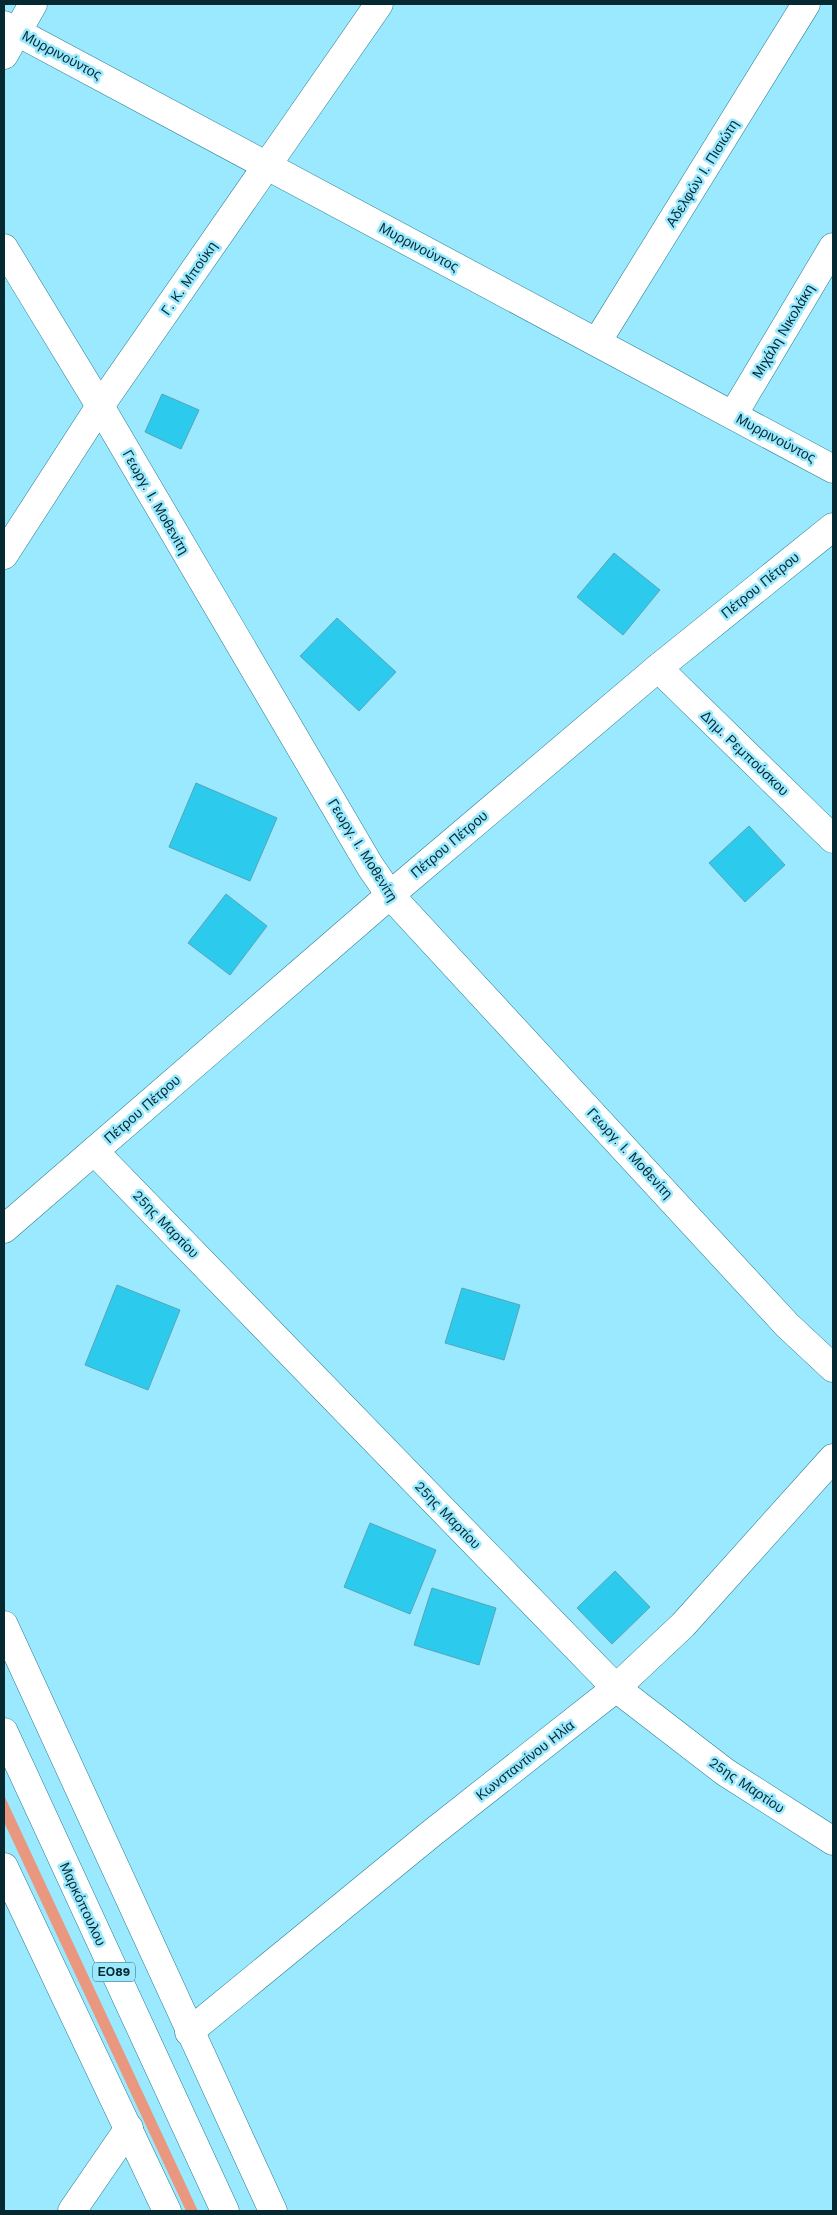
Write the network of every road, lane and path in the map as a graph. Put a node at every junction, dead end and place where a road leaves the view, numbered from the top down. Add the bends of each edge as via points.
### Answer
1 (33, 4) edge
2 (379, 4) edge
3 (806, 4) edge
4 (10, 28) edge
5 (4, 55) edge
6 (268, 166) junction
7 (833, 247) edge
8 (4, 248) edge
9 (597, 342) junction
10 (100, 406) junction
11 (733, 415) junction
12 (833, 469) edge
13 (833, 527) edge
14 (4, 554) edge
15 (658, 668) junction
16 (833, 839) edge
17 (390, 895) junction
18 (94, 1151) junction
19 (4, 1229) edge
20 (833, 1368) edge
21 (833, 1458) edge
22 (4, 1626) edge
23 (616, 1688) junction
24 (4, 1732) edge
25 (833, 1841) edge
26 (4, 1868) edge
27 (190, 2032) junction
28 (129, 2128) junction
29 (72, 2211) edge
30 (167, 2211) edge
31 (225, 2211) edge
32 (273, 2211) edge

1 - 4 main road
2 - 6 main road, Γ. Κ. Μπούκη
3 - 9 main road, Αδελφών Ι. Πισιώτη
4 - 5 main road
4 - 6 main road, Μυρρινούντος
6 - 9 main road, Μυρρινούντος
6 - 10 main road, Γ. Κ. Μπούκη
7 - 11 main road, Μιχάλη Νικολάκη
8 - 10 main road, Γεωργ. Ι. Μοθενίτη
9 - 11 main road, Μυρρινούντος
10 - 14 main road, Γ. Κ. Μπούκη
10 - 17 main road, Γεωργ. Ι. Μοθενίτη
11 - 12 main road, Μυρρινούντος
13 - 15 main road, Πέτρου Πέτρου
15 - 16 main road, Δημ. Ρεμπούσκου
15 - 17 main road, Πέτρου Πέτρου
17 - 18 main road, Πέτρου Πέτρου
17 - 20 main road, Γεωργ. Ι. Μοθενίτη via 787,1325
18 - 19 main road, Πέτρου Πέτρου
18 - 23 main road, 25ης Μαρτίου
21 - 23 main road, Κωνσταντίνου Ηλία via 683,1625
22 - 27 main road
23 - 25 main road, 25ης Μαρτίου via 725,1772
23 - 27 main road, Κωνσταντίνου Ηλία via 432,1833
24 - 31 main road, Μαρκόπουλου / ΕΟ89
26 - 28 main road
27 - 32 main road
28 - 29 main road
28 - 30 main road

